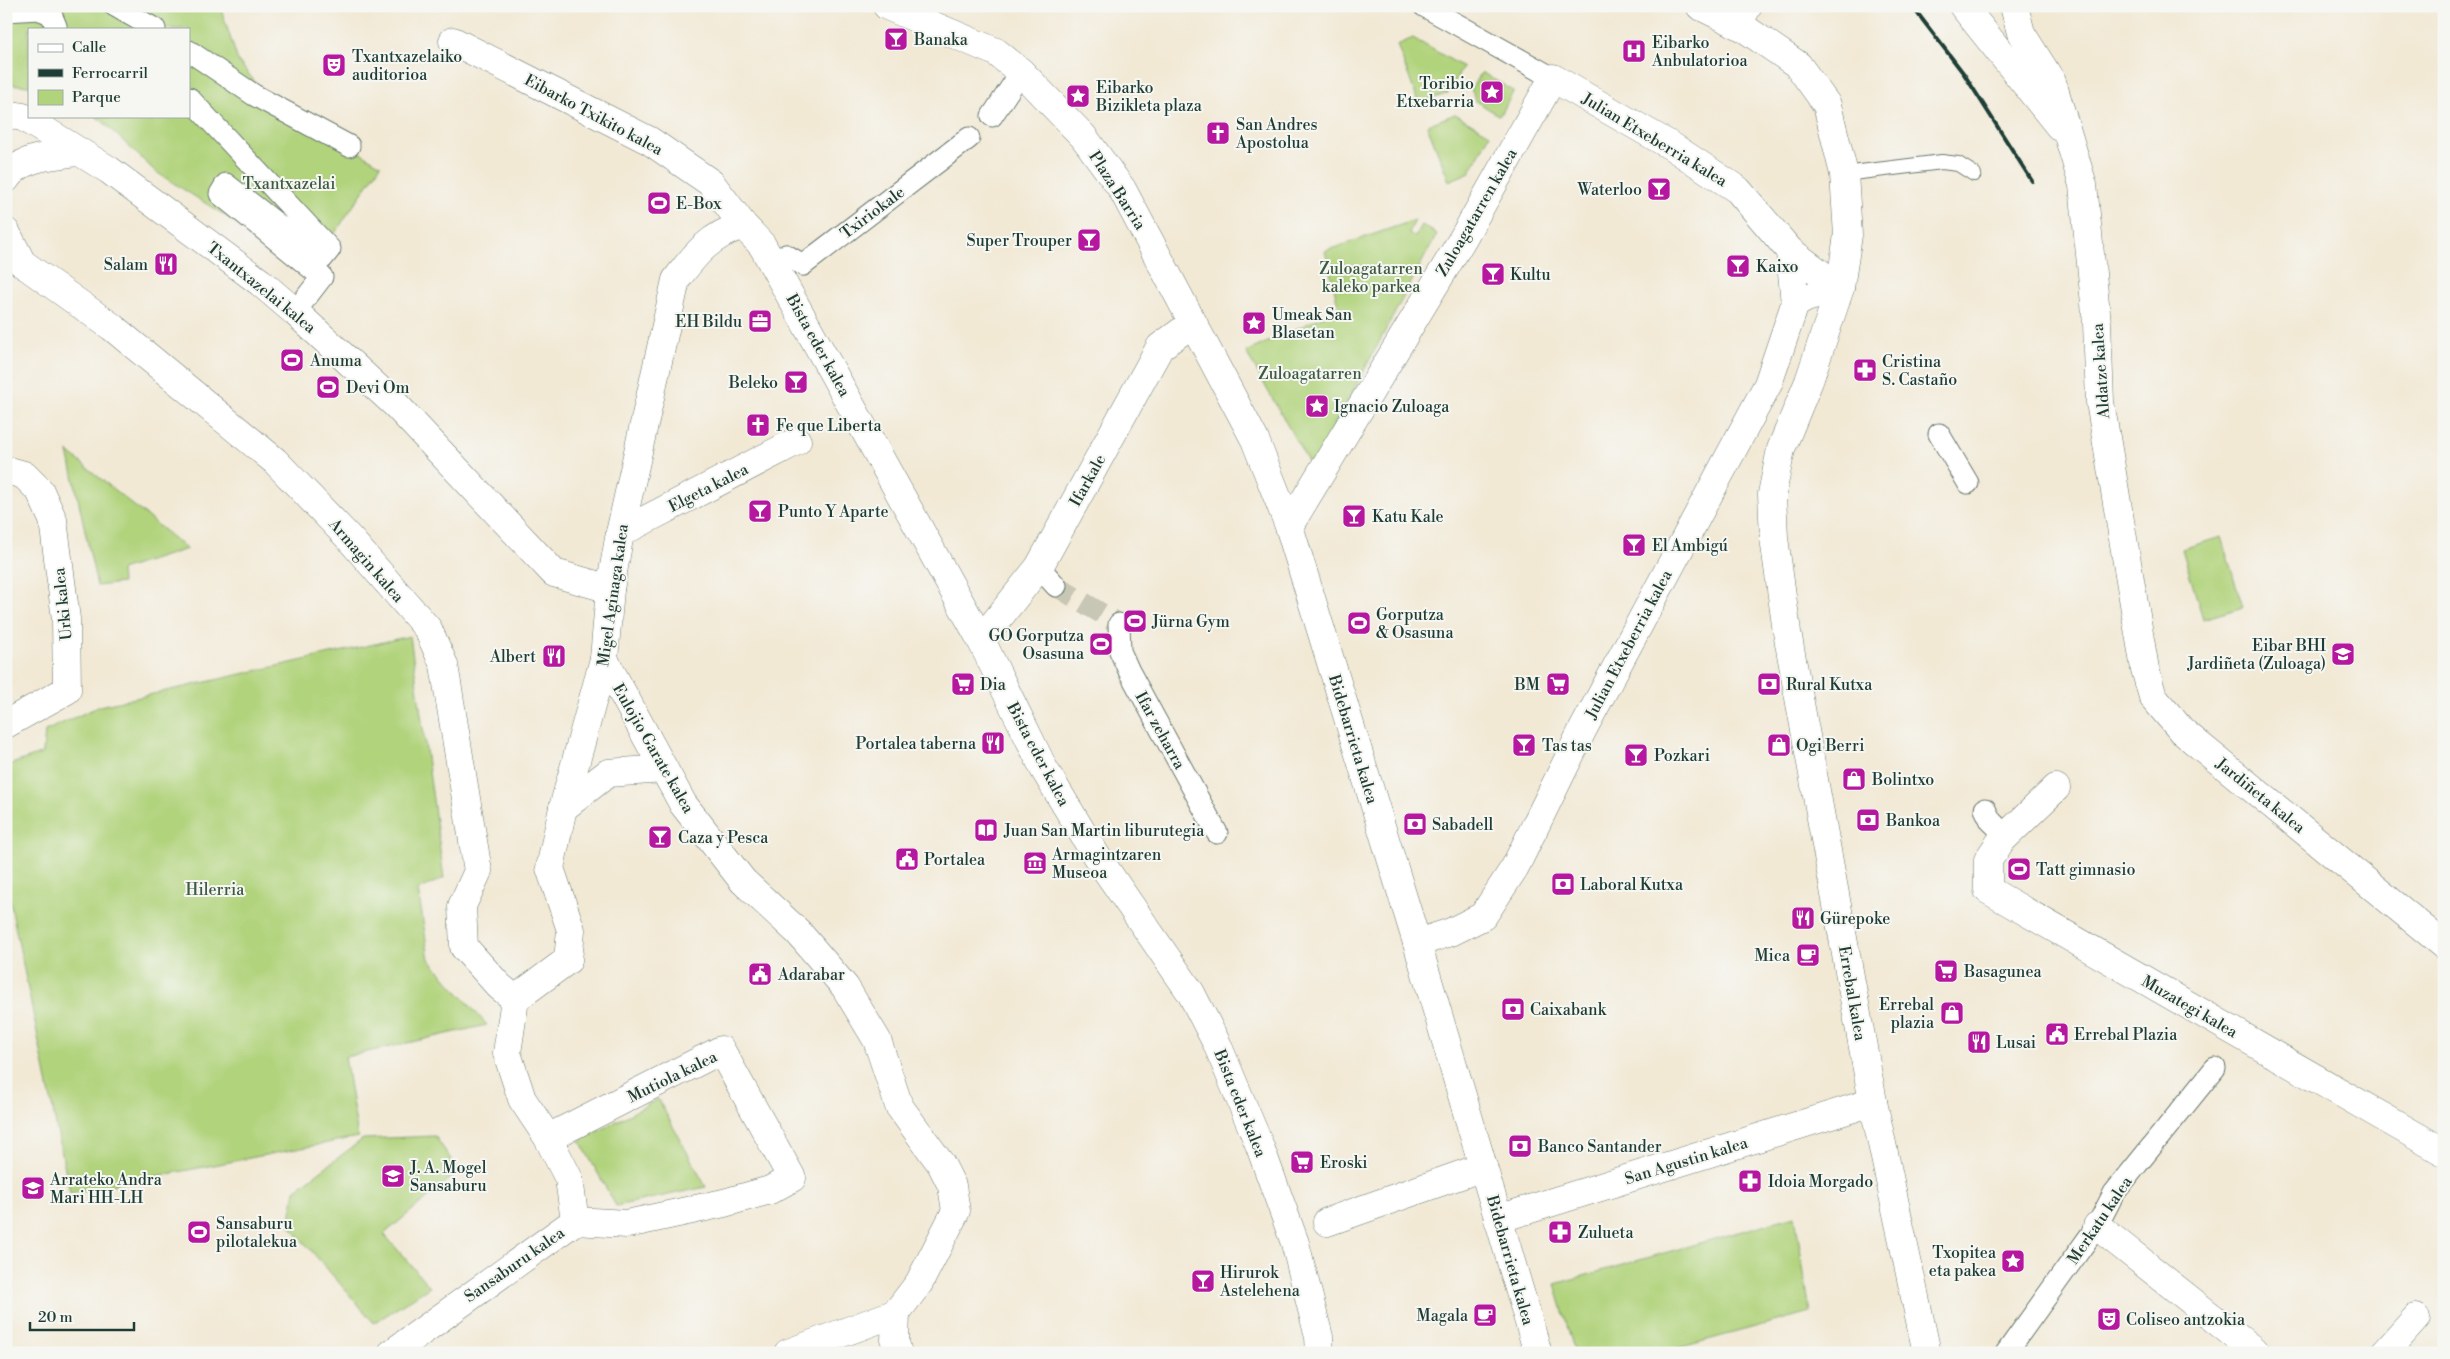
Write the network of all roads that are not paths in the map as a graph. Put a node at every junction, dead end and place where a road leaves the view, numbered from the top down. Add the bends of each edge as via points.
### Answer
1 (102, 6) edge
2 (115, 6) edge
3 (887, 6) edge
4 (1424, 6) edge
5 (1700, 6) edge
6 (1963, 6) edge
7 (2014, 6) edge
8 (6, 11) edge
9 (1743, 15) edge
10 (55, 28) edge
11 (123, 28) edge
12 (153, 28) edge
13 (453, 40) dead end
14 (190, 53) edge
15 (1021, 72) junction
16 (1554, 78) junction
17 (190, 99) edge
18 (6, 114) edge
19 (992, 116) dead end
20 (2067, 135) junction
21 (969, 138) dead end
22 (350, 146) dead end
23 (78, 152) junction
24 (1844, 174) junction
25 (1974, 174) dead end
26 (6, 179) edge
27 (743, 225) junction
28 (6, 232) edge
29 (1790, 251) junction
30 (773, 263) junction
31 (1840, 288) junction
32 (1795, 304) junction
33 (295, 312) junction
34 (1193, 323) junction
35 (1939, 434) dead end
36 (797, 441) dead end
37 (6, 470) edge
38 (1968, 483) dead end
39 (1289, 526) junction
40 (620, 532) junction
41 (610, 589) junction
42 (2134, 608) joint
43 (1119, 624) dead end
44 (981, 640) junction
45 (604, 658) junction
46 (6, 724) edge
47 (664, 769) junction
48 (2056, 788) dead end
49 (563, 808) junction
50 (1985, 809) dead end
51 (1217, 833) dead end
52 (2006, 836) junction
53 (1417, 943) junction
54 (2444, 946) edge
55 (515, 999) junction
56 (2215, 1068) dead end
57 (1873, 1102) junction
58 (548, 1138) junction
59 (2444, 1152) edge
60 (1483, 1168) junction
61 (792, 1178) joint
62 (1498, 1219) junction
63 (575, 1221) junction
64 (1327, 1222) dead end
65 (2097, 1226) junction
66 (896, 1313) junction
67 (2416, 1318) dead end
68 (392, 1353) edge
69 (788, 1353) edge
70 (898, 1353) edge
71 (1320, 1353) edge
72 (1538, 1353) edge
73 (1927, 1353) edge
74 (2006, 1353) edge
75 (2257, 1353) edge
76 (2385, 1353) edge

1 - 11 street
2 - 12 street
3 - 15 street, Plaza Barria via 996,52
4 - 16 street
5 - 9 street
6 - 20 street, Aldatze kalea
7 - 20 street, Aldatze kalea via 2021,33 2052,82
8 - 10 street via 38,9 51,14
9 - 24 street via 1798,65 1827,105
13 - 27 street, Eibarko Txikito kalea via 650,141 711,183
14 - 22 street via 254,95
15 - 19 street
15 - 34 street, Plaza Barria via 1083,136 1122,189
16 - 29 street, Julian Etxeberria kalea via 1674,147 1738,190
16 - 39 street, Zuloagatarren kalea via 1463,238
17 - 33 street via 330,249 322,258 226,184 220,194 322,277
18 - 23 street, Txantxazelai kalea via 23,117
20 - 42 street, Aldatze kalea via 2083,185 2096,314 2100,402
21 - 30 street, Txiriokale via 803,265 786,255
23 - 26 street via 34,158 12,171
23 - 33 street, Txantxazelai kalea via 109,170 260,282
24 - 25 lane via 1942,162 1958,164
24 - 31 street via 1848,235
27 - 30 street, Bista eder kalea via 762,245
27 - 40 street, Migel Aginaga kalea via 722,232 702,248 676,280
28 - 55 street, Armagin kalea via 22,263 112,327 275,461 350,538 428,629 444,665 478,871 462,906 464,947
29 - 31 street, Julian Etxeberria kalea
29 - 32 street, Julian Etxeberria kalea
30 - 44 street, Bista eder kalea
31 - 32 street
31 - 57 street, Errebal kalea via 1809,381 1781,449 1772,494 1774,538 1787,632
32 - 53 street, Julian Etxeberria kalea via 1768,384 1582,732 1515,867 1483,916 1451,932
33 - 41 street, Txantxazelai kalea via 396,405 554,573
34 - 39 street, Bidebarrieta kalea via 1255,440
34 - 44 street, Ifarkale via 1160,347 1047,577
35 - 38 street
36 - 40 street, Elgeta kalea
37 - 46 street, Urki kalea via 24,475 40,491 53,520 66,618 67,690
39 - 53 street, Bidebarrieta kalea
40 - 41 street, Migel Aginaga kalea
41 - 45 street, Migel Aginaga kalea
42 - 54 street, Jardiñeta kalea via 2153,697 2182,731
43 - 51 street, Ifar zeharra via 1120,651 1129,672
44 - 71 street, Bista eder kalea via 1044,769 1097,857 1192,993 1217,1044 1295,1243 1319,1336
45 - 47 street, Eulojio Garate kalea
45 - 49 street, Migel Aginaga kalea
47 - 49 street via 608,774
47 - 66 street, Eulojio Garate kalea via 683,804 743,881 798,932 845,987 877,1040 899,1106 941,1164 952,1186 956,1211 919,1284
48 - 52 street, Muzategi kalea
49 - 55 street, Migel Aginaga kalea via 550,868 571,930 568,960
50 - 52 street via 1991,821
52 - 59 street, Muzategi kalea via 1988,860 1988,890
53 - 60 street, Bidebarrieta kalea
55 - 58 street via 507,1053 522,1099
56 - 65 street, Merkatu kalea via 2114,1193
57 - 62 street, San Agustin kalea
57 - 73 street, Errebal kalea
58 - 61 street, Mutiola kalea via 721,1050
58 - 63 street via 569,1179
60 - 62 street, Bidebarrieta kalea
60 - 64 street
61 - 63 street, Sansaburu kalea via 770,1190 724,1203 627,1224
62 - 72 street, Bidebarrieta kalea
63 - 68 street, Sansaburu kalea
65 - 74 street, Merkatu kalea
65 - 75 street
66 - 69 street
66 - 70 street
67 - 76 street

